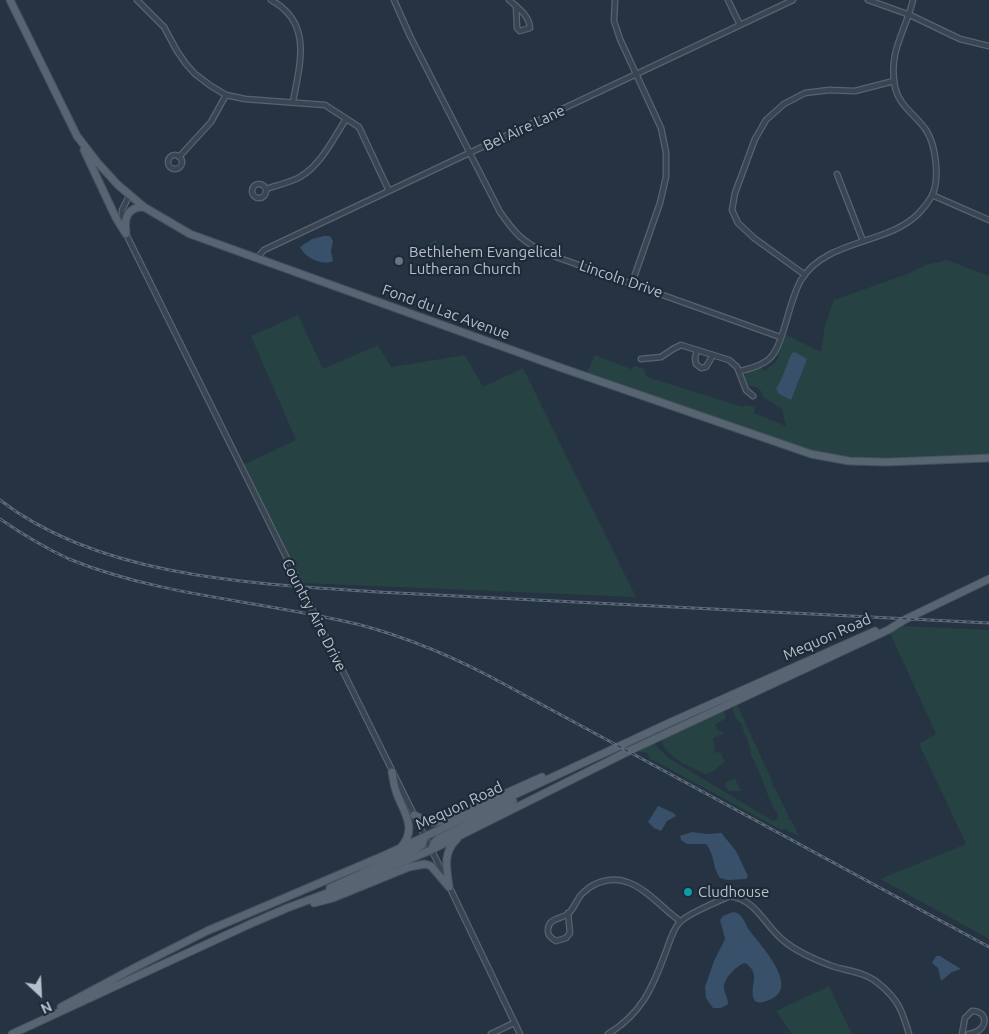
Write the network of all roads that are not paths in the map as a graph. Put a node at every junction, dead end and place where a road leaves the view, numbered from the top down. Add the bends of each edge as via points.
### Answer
1 (10, 0) edge
2 (137, 0) edge
3 (271, 0) edge
4 (394, 0) edge
5 (509, 0) edge
6 (614, 0) edge
7 (728, 0) edge
8 (793, 0) edge
9 (868, 0) edge
10 (913, 0) edge
11 (516, 6) junction
12 (910, 15) junction
13 (740, 25) junction
14 (989, 46) edge
15 (636, 75) junction
16 (894, 81) junction
17 (226, 95) junction
18 (293, 102) junction
19 (346, 119) junction
20 (77, 136) junction
21 (470, 154) junction
22 (179, 157) dead end
23 (838, 174) dead end
24 (266, 189) dead end
25 (389, 191) junction
26 (932, 195) junction
27 (129, 196) junction
28 (144, 207) junction
29 (989, 220) edge
30 (126, 234) junction
31 (863, 241) junction
32 (257, 258) junction
33 (805, 275) junction
34 (632, 283) junction
35 (780, 336) junction
36 (697, 350) junction
37 (713, 355) junction
38 (641, 359) dead end
39 (740, 371) junction
40 (752, 396) dead end
41 (989, 458) edge
42 (989, 580) edge
43 (896, 624) junction
44 (392, 772) junction
45 (560, 774) junction
46 (542, 782) junction
47 (414, 815) junction
48 (461, 835) junction
49 (425, 837) junction
50 (400, 848) junction
51 (431, 850) junction
52 (450, 887) junction
53 (313, 899) junction
54 (291, 906) junction
55 (568, 914) junction
56 (680, 921) junction
57 (38, 1022) junction
58 (514, 1023) junction
59 (12, 1034) edge
60 (491, 1034) edge
61 (520, 1034) edge
62 (608, 1034) edge
63 (908, 1034) edge
64 (962, 1034) edge
65 (969, 1034) edge

1 - 20 main road, Fond du Lac Avenue
2 - 17 street via 164,27 177,51 196,74
3 - 18 street via 282,6 296,24 301,42
4 - 21 street, Lincoln Drive
5 - 11 street
6 - 15 street via 614,20
7 - 13 street
8 - 13 street, Bel Aire Lane
9 - 12 street
10 - 12 street
11 - 11 street via 517,28 520,31 530,28 530,22
12 - 14 street via 960,39
12 - 16 street via 896,46
13 - 15 street, Bel Aire Lane
15 - 21 street, Bel Aire Lane
15 - 34 street via 661,128 666,152 666,177
16 - 26 street via 905,108 926,130 935,152
16 - 33 street via 855,91 829,90 805,94 784,104 766,120 755,139 734,193 732,210 738,223 754,238
17 - 18 street
17 - 22 street via 211,122
18 - 19 street via 325,105
19 - 24 street via 317,163 301,176
19 - 25 street via 359,127
20 - 27 main road, Fond du Lac Avenue
20 - 30 main road
21 - 25 street, Bel Aire Lane
21 - 34 street, Lincoln Drive via 500,212 513,232 528,244
23 - 31 street
25 - 32 street, Bel Aire Lane via 264,250
26 - 29 street
26 - 31 street via 918,214 903,226
27 - 28 main road, Fond du Lac Avenue
27 - 30 street, Country Aire Drive via 122,215
28 - 30 main road via 135,208 127,214
28 - 32 main road, Fond du Lac Avenue via 190,234
30 - 44 street, Country Aire Drive
31 - 33 street via 827,256
32 - 41 main road, Fond du Lac Avenue via 811,454 849,461 887,462
33 - 35 street
34 - 35 street, Lincoln Drive
35 - 39 street via 769,359
36 - 37 street
36 - 37 street via 696,364 701,368 706,367
36 - 38 street via 682,345 658,359
37 - 39 street via 734,363
39 - 40 street via 746,390
42 - 43 main road, Mequon Road
43 - 45 main road, Mequon Road via 814,657
43 - 48 main road, Mequon Road
44 - 47 street, Country Aire Drive
44 - 50 main road via 395,790 410,829 408,839
45 - 46 main road, Mequon Road
45 - 47 main road via 522,786 446,820 431,823
46 - 49 main road, Mequon Road
46 - 51 main road via 492,813 438,839
47 - 49 street, Country Aire Drive
48 - 51 main road, Mequon Road
48 - 52 main road via 446,854
49 - 50 main road, Mequon Road
49 - 51 street, Country Aire Drive
49 - 53 main road via 417,848
50 - 57 main road, Mequon Road via 207,931
51 - 52 street, Country Aire Drive
51 - 53 main road, Mequon Road
52 - 54 main road via 431,866 419,865 333,898
52 - 58 street, Country Aire Drive
53 - 54 main road, Mequon Road
54 - 57 main road, Mequon Road
55 - 55 street via 553,920 548,926 551,938 556,941 570,933
55 - 56 street via 583,892 608,880 639,887
56 - 62 street via 652,988 637,1011
56 - 63 street via 730,896 739,897 749,902 784,941 810,956 876,981 900,1006
57 - 59 main road, Mequon Road
58 - 60 street
58 - 61 street, Country Aire Drive
64 - 65 street via 968,1014 972,1011 982,1014 983,1029

